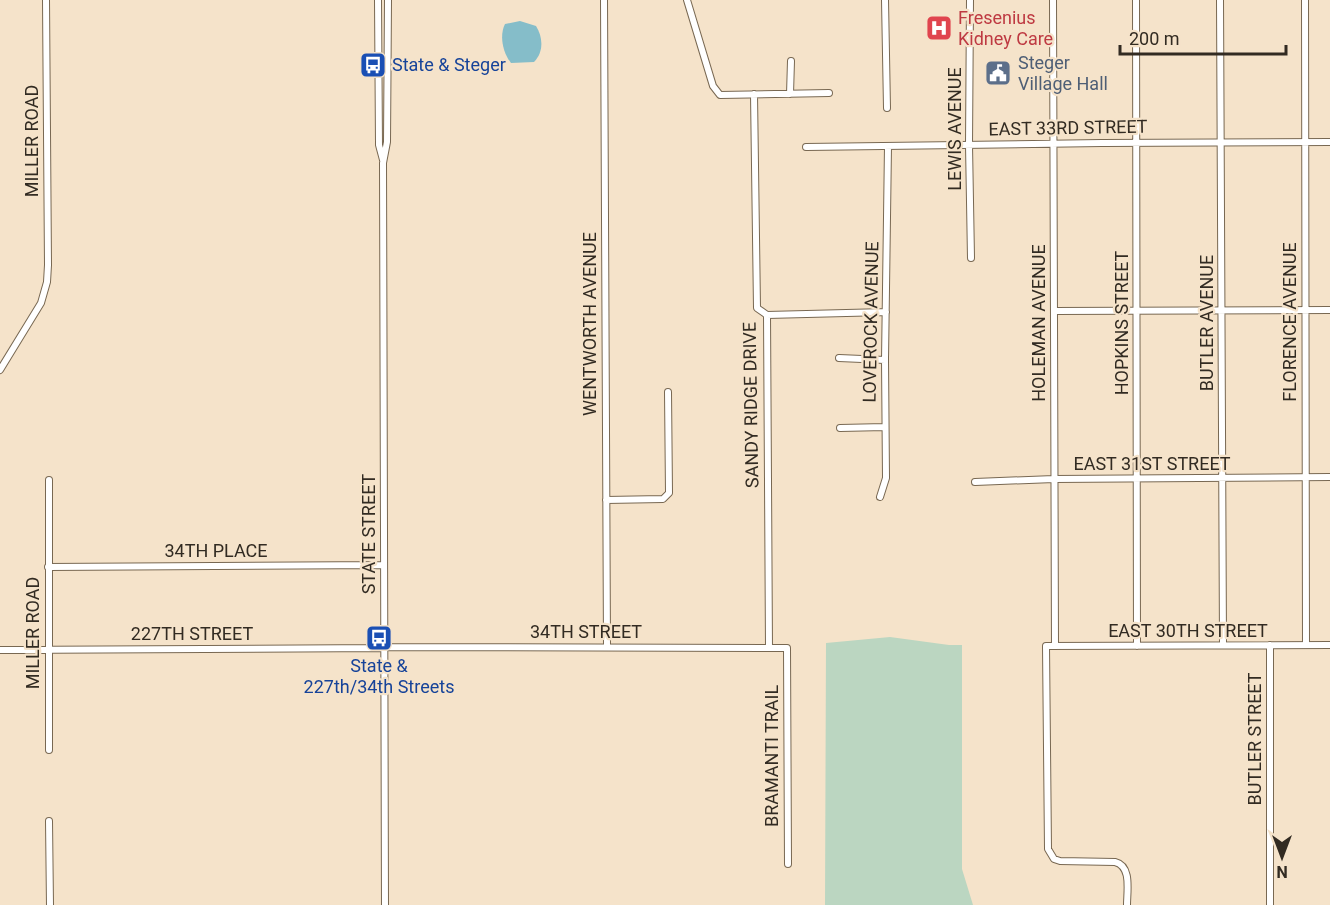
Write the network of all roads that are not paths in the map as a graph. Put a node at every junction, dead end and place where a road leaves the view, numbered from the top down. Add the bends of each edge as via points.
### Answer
1 (46, 0) edge
2 (378, 0) edge
3 (388, 0) edge
4 (604, 0) edge
5 (687, 0) edge
6 (885, 0) edge
7 (970, 0) edge
8 (1053, 0) edge
9 (1136, 0) edge
10 (1220, 0) edge
11 (1305, 0) edge
12 (791, 61) dead end
13 (829, 93) dead end
14 (754, 94) junction
15 (790, 94) junction
16 (887, 108) dead end
17 (1221, 142) junction
18 (1305, 142) junction
19 (1330, 142) edge
20 (1053, 143) junction
21 (1136, 143) junction
22 (969, 145) junction
23 (888, 146) junction
24 (806, 147) dead end
25 (383, 163) junction
26 (971, 258) dead end
27 (1137, 310) junction
28 (1222, 310) junction
29 (1305, 310) junction
30 (1330, 310) edge
31 (1054, 311) junction
32 (886, 312) junction
33 (767, 315) junction
34 (839, 358) dead end
35 (885, 360) junction
36 (0, 370) edge
37 (668, 393) dead end
38 (885, 427) junction
39 (840, 428) dead end
40 (1330, 477) edge
41 (1223, 478) junction
42 (1306, 478) junction
43 (1054, 479) junction
44 (1137, 479) junction
45 (49, 480) dead end
46 (975, 482) dead end
47 (880, 497) dead end
48 (606, 500) junction
49 (384, 565) junction
50 (48, 567) junction
51 (1224, 645) junction
52 (1270, 645) junction
53 (1306, 645) junction
54 (1330, 645) edge
55 (1055, 646) junction
56 (1137, 646) junction
57 (385, 647) junction
58 (607, 647) junction
59 (769, 648) junction
60 (787, 648) joint
61 (48, 649) junction
62 (0, 650) edge
63 (49, 750) dead end
64 (49, 821) dead end
65 (788, 864) dead end
66 (50, 905) edge
67 (385, 905) edge
68 (1127, 905) edge
69 (1270, 905) edge

1 - 36 street, MILLER ROAD via 46,282 41,303
2 - 25 street, STATE STREET via 379,145
3 - 25 street, STATE STREET via 387,142
4 - 48 street, WENTWORTH AVENUE
5 - 14 street via 713,86 720,94
6 - 16 street
7 - 22 street, LEWIS AVENUE
8 - 20 street, HOLEMAN AVENUE
9 - 21 street, HOPKINS STREET
10 - 17 street, BUTLER AVENUE
11 - 18 street, FLORENCE AVENUE
12 - 15 street
13 - 15 street
14 - 15 street
14 - 33 street, SANDY RIDGE DRIVE via 758,308
17 - 18 street, EAST 33RD STREET
17 - 21 street, EAST 33RD STREET
17 - 28 street, BUTLER AVENUE
18 - 19 street, EAST 33RD STREET
18 - 29 street, FLORENCE AVENUE
20 - 21 street, EAST 33RD STREET
20 - 22 street, EAST 33RD STREET
20 - 31 street, HOLEMAN AVENUE
21 - 27 street, HOPKINS STREET
22 - 23 street, EAST 33RD STREET
22 - 26 street, LEWIS AVENUE
23 - 24 street, EAST 33RD STREET
23 - 32 street, LOVEROCK AVENUE
25 - 49 street, STATE STREET
27 - 28 street
27 - 31 street
27 - 44 street, HOPKINS STREET
28 - 29 street
28 - 41 street, BUTLER AVENUE
29 - 30 street
29 - 42 street, FLORENCE AVENUE
31 - 43 street, HOLEMAN AVENUE
32 - 33 street
32 - 35 street, LOVEROCK AVENUE
33 - 59 street, SANDY RIDGE DRIVE
34 - 35 street
35 - 38 street, LOVEROCK AVENUE
37 - 48 street via 669,493 663,499
38 - 39 street
38 - 47 street, LOVEROCK AVENUE via 886,478
40 - 42 street, EAST 31ST STREET
41 - 42 street, EAST 31ST STREET
41 - 44 street, EAST 31ST STREET
41 - 51 street, BUTLER AVENUE
42 - 53 street, FLORENCE AVENUE
43 - 44 street, EAST 31ST STREET
43 - 46 street, EAST 31ST STREET
43 - 55 street, HOLEMAN AVENUE
44 - 56 street, HOPKINS STREET
45 - 50 street, MILLER ROAD
48 - 58 street, WENTWORTH AVENUE
49 - 50 street, 34TH PLACE
49 - 57 street, STATE STREET
50 - 61 street, MILLER ROAD
51 - 52 street, EAST 30TH STREET
51 - 56 street, EAST 30TH STREET
52 - 53 street, EAST 30TH STREET
52 - 69 street, BUTLER STREET
53 - 54 street, EAST 30TH STREET
55 - 56 street, EAST 30TH STREET
55 - 68 street, EAST 30TH STREET via 1046,646 1048,849 1060,861 1120,863 1127,872
57 - 58 street, 34TH STREET
57 - 61 street, 227TH STREET
57 - 67 street, STATE STREET
58 - 59 street, 34TH STREET
59 - 60 street, 34TH STREET
60 - 65 street, BRAMANTI TRAIL
61 - 62 street, 227TH STREET
61 - 63 street, MILLER ROAD
64 - 66 street

